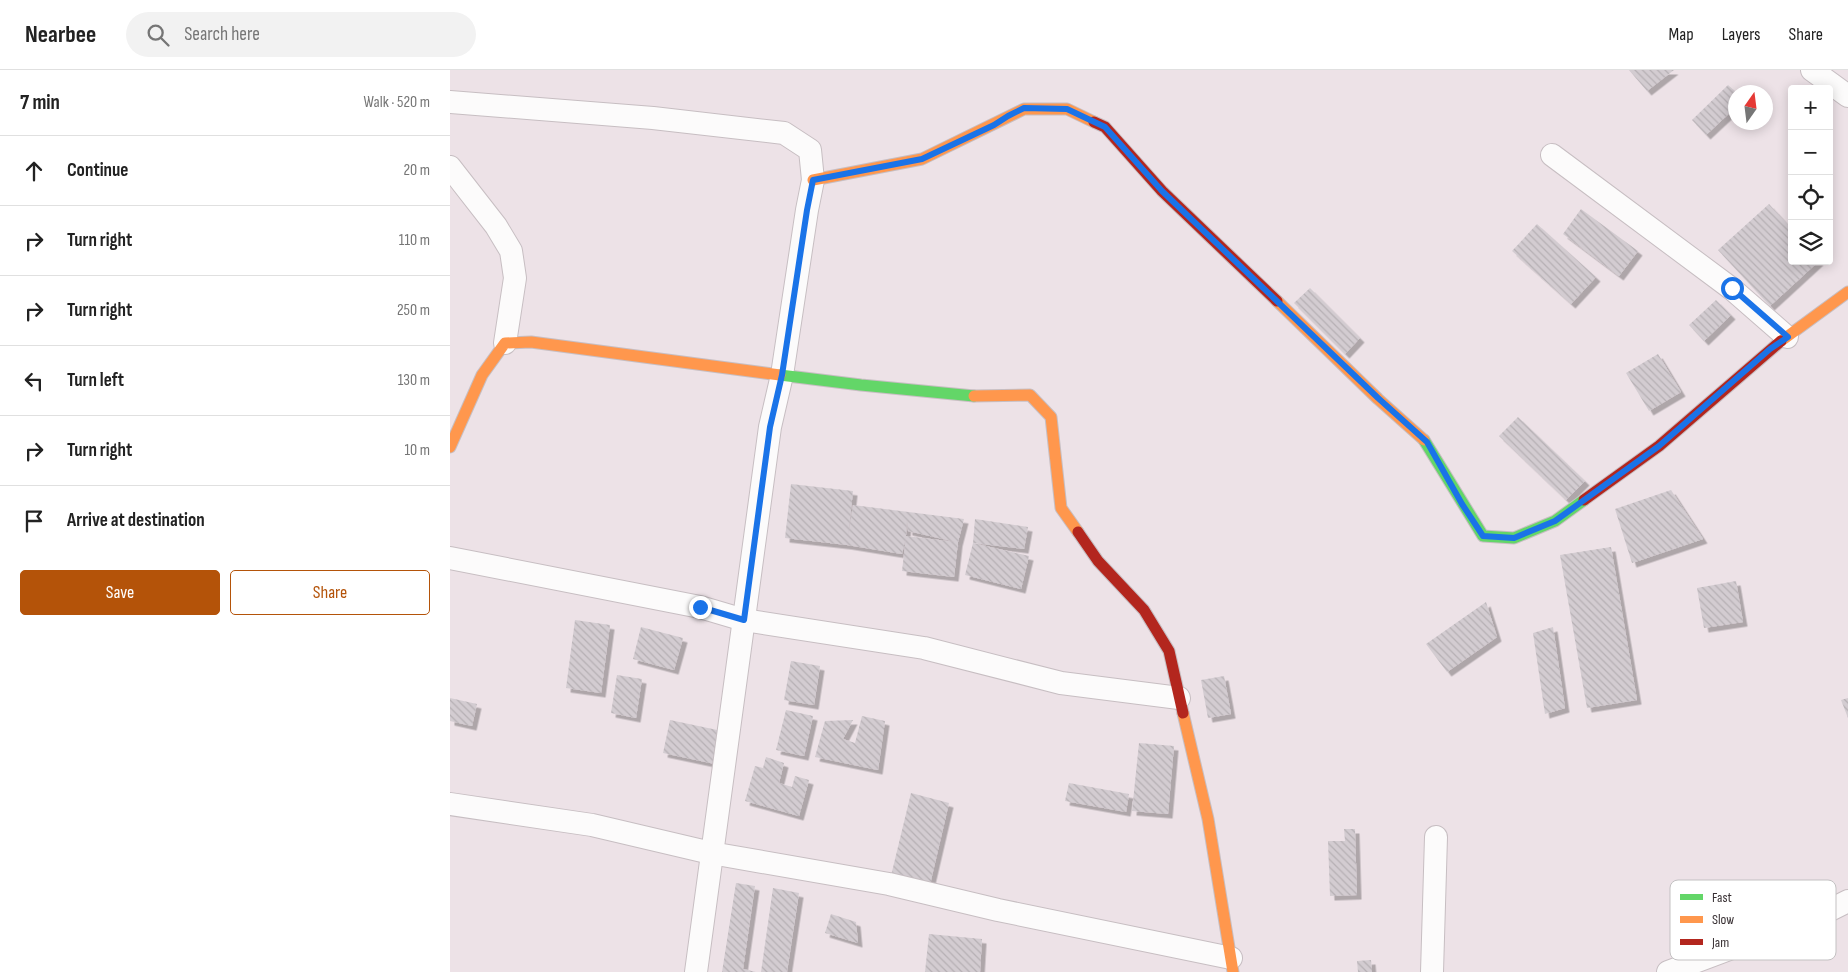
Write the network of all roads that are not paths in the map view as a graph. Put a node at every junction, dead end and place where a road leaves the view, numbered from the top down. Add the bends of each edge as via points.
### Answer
1 (1812, 70) edge
2 (1848, 96) edge
3 (450, 102) edge
4 (1552, 155) dead end
5 (450, 167) edge
6 (813, 180) junction
7 (1848, 292) edge
8 (1788, 337) junction
9 (505, 343) junction
10 (782, 375) junction
11 (450, 447) edge
12 (450, 558) edge
13 (744, 620) junction
14 (1179, 698) junction
15 (450, 804) edge
16 (1436, 836) dead end
17 (712, 853) junction
18 (1848, 901) edge
19 (1836, 907) edge
20 (1700, 960) edge
21 (1232, 965) edge
22 (696, 972) edge
23 (1432, 972) edge
24 (1668, 972) edge

1 - 2 street
3 - 6 street via 653,118 784,133 810,150
4 - 8 street via 1732,288
5 - 9 street via 511,250 515,278
6 - 8 street via 922,159 1024,108 1067,109 1105,127 1162,191 1427,442 1483,536 1514,538 1555,521 1659,446
6 - 10 street
7 - 8 street
9 - 10 street via 531,342
9 - 11 street via 482,375
10 - 13 street via 770,427
10 - 14 street via 970,396 1030,395 1051,417 1061,508 1098,561 1144,610 1168,651
12 - 13 street via 700,607
13 - 14 street via 924,648 1061,683
13 - 17 street
14 - 21 street via 1208,819
15 - 17 street via 592,825
16 - 23 street
17 - 21 street via 889,884
17 - 22 street
18 - 19 street
20 - 24 street

